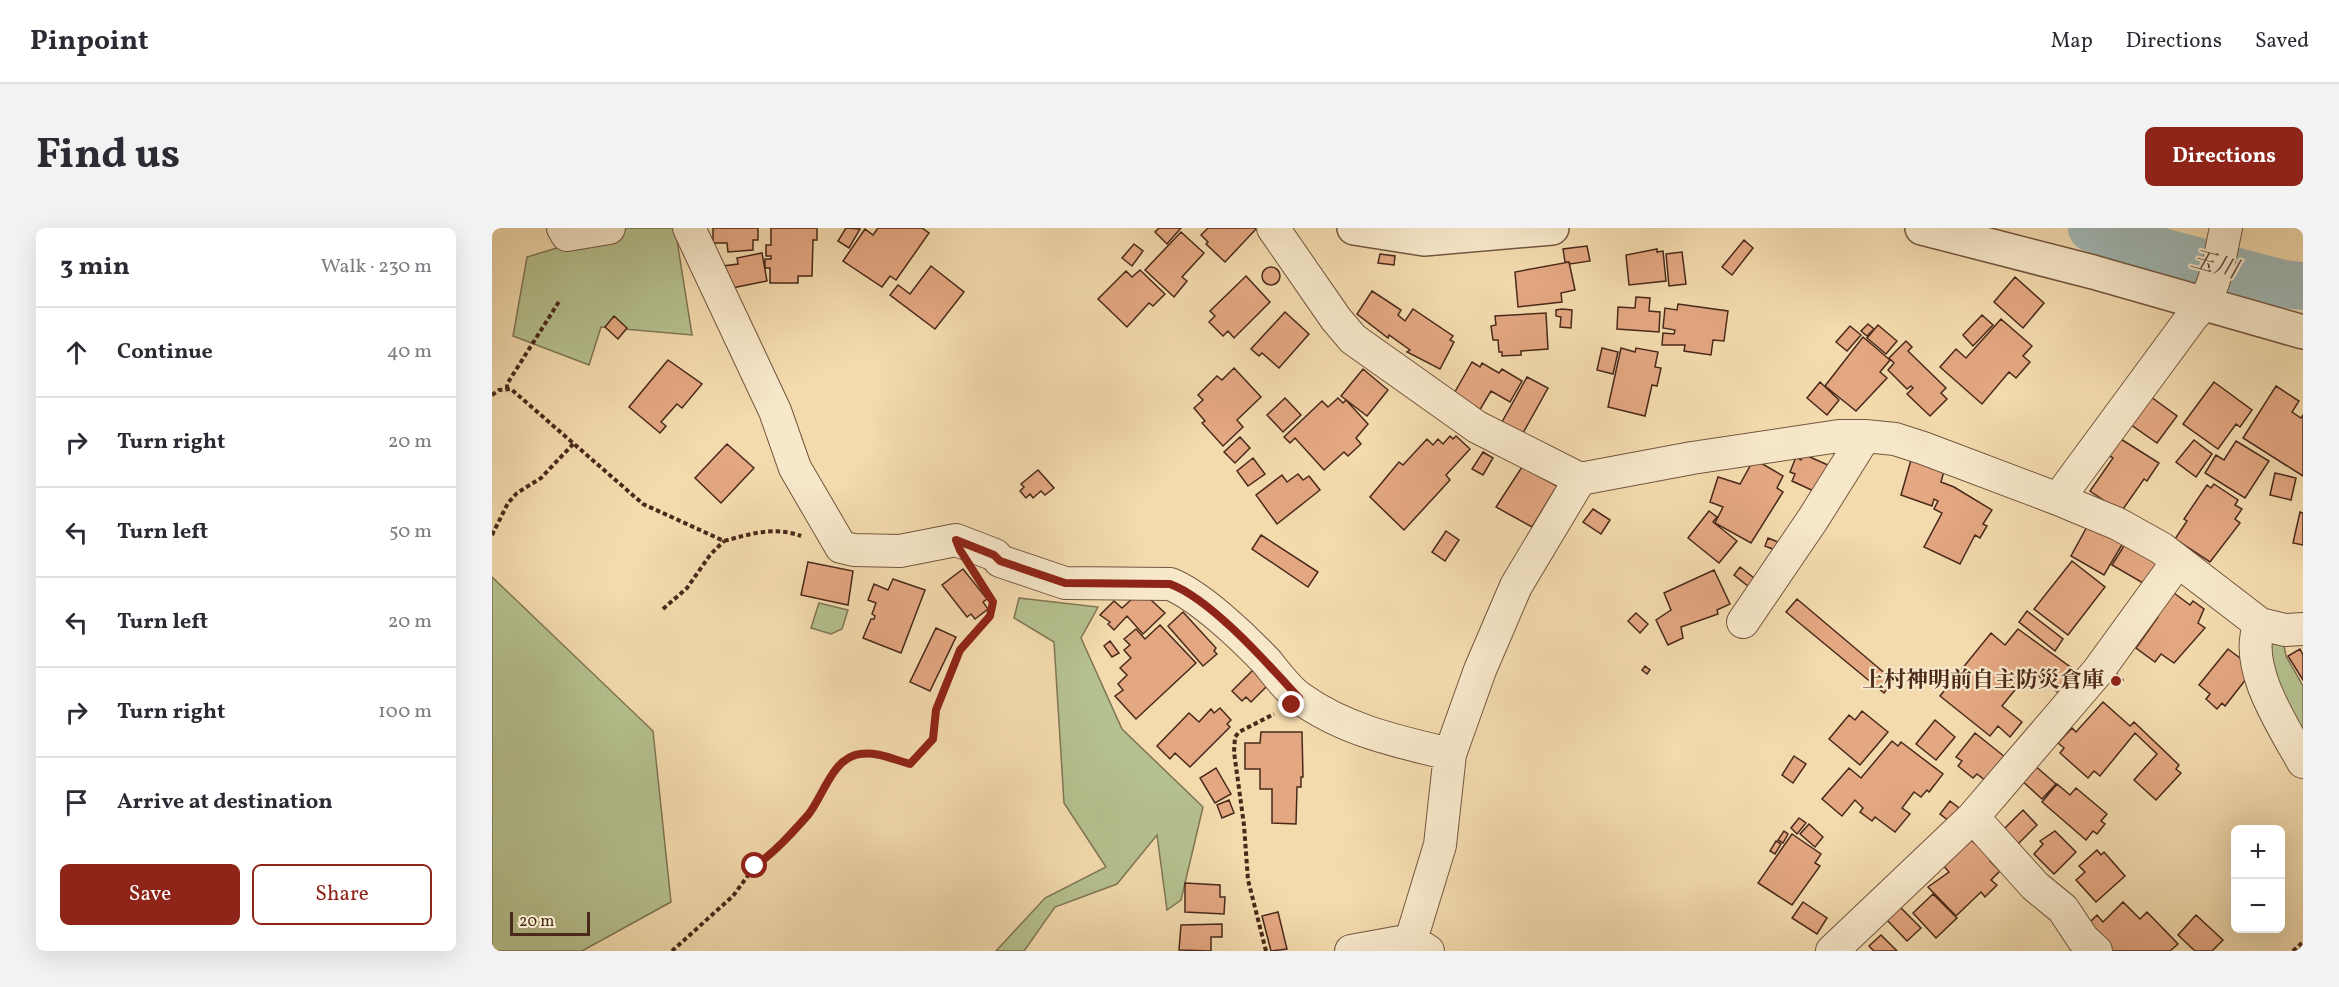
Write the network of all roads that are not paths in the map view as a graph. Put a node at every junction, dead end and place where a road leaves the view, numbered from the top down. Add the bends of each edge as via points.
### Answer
1 (563, 228) edge
2 (609, 228) edge
3 (689, 228) edge
4 (1274, 228) edge
5 (1354, 228) edge
6 (1552, 228) edge
7 (1922, 228) edge
8 (2226, 228) edge
9 (2208, 297) junction
10 (2303, 332) edge
11 (1865, 436) junction
12 (1580, 479) junction
13 (2058, 499) junction
14 (2178, 561) junction
15 (1743, 621) dead end
16 (2260, 624) junction
17 (2303, 629) edge
18 (1450, 754) junction
19 (2303, 762) edge
20 (1973, 817) junction
21 (1420, 945) edge
22 (1351, 951) edge
23 (1832, 951) edge
24 (2096, 951) edge

1 - 2 street via 567,235
3 - 18 street via 775,411 795,468 841,547 900,551 956,540 1000,561 1065,583 1170,584 1184,590 1255,650 1299,698 1386,739
4 - 12 street via 1353,339 1477,427
5 - 6 street via 1424,239
7 - 9 street
8 - 9 street
9 - 10 street
9 - 13 street
11 - 12 street via 1839,436 1692,458
11 - 13 street via 1895,439 1923,448
11 - 15 street
12 - 18 street via 1516,586
13 - 14 street via 2118,524
14 - 16 street
14 - 20 street via 2098,671
16 - 17 street via 2285,630
16 - 19 street via 2256,660 2260,675
18 - 21 street via 1440,845
20 - 23 street
20 - 24 street via 2035,886 2063,909
21 - 22 street

